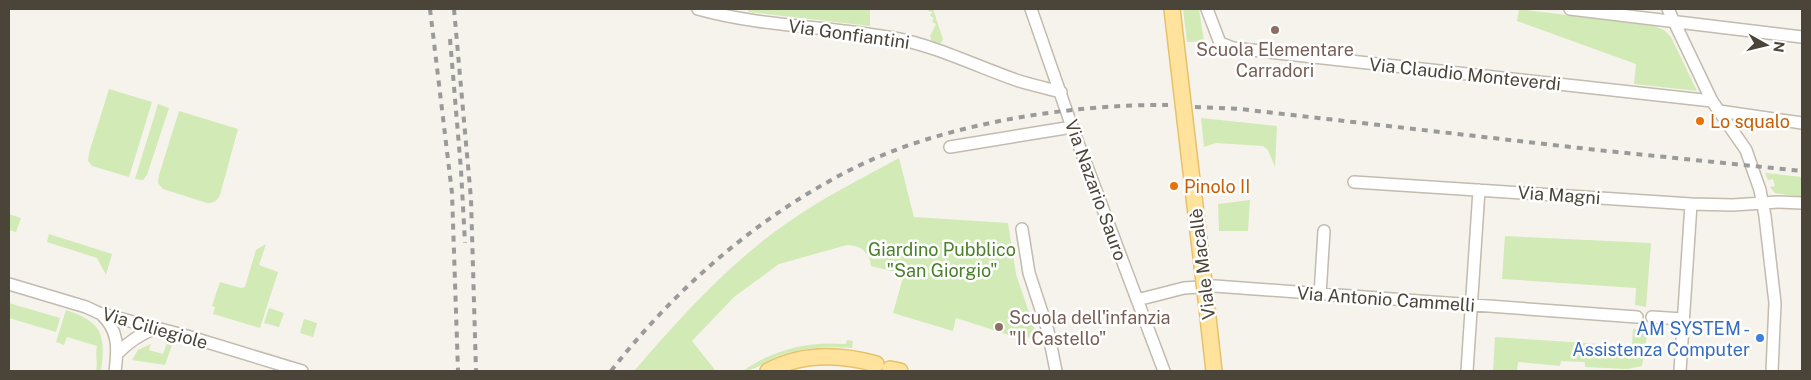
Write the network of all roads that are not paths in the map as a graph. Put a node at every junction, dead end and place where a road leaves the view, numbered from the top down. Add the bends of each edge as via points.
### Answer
1 (698, 9) edge
2 (1031, 9) edge
3 (1172, 9) edge
4 (1207, 9) edge
5 (1570, 9) edge
6 (1668, 9) edge
7 (721, 12) edge
8 (1674, 22) junction
9 (1802, 36) edge
10 (1060, 92) junction
11 (1716, 106) junction
12 (1752, 116) junction
13 (1802, 123) edge
14 (1072, 127) junction
15 (1735, 132) junction
16 (950, 147) dead end
17 (1354, 182) dead end
18 (1479, 190) junction
19 (1763, 203) junction
20 (1802, 203) edge
21 (1691, 204) junction
22 (1022, 229) dead end
23 (1324, 231) dead end
24 (9, 284) edge
25 (1320, 294) junction
26 (1137, 300) junction
27 (1471, 306) junction
28 (100, 313) junction
29 (1637, 317) dead end
30 (1652, 317) dead end
31 (1683, 319) junction
32 (156, 328) junction
33 (117, 354) junction
34 (889, 368) edge
35 (115, 371) edge
36 (300, 371) edge
37 (768, 371) edge
38 (1056, 371) edge
39 (1164, 371) edge
40 (1214, 371) edge
41 (1468, 371) edge
42 (1680, 371) edge
43 (1772, 371) edge

1 - 7 street, Via Gonfiantini
2 - 10 street, Via Nazario Sauro
3 - 40 main road, Viale Macallè, bridge
4 - 11 street, Via Claudio Monteverdi via 1220,43 1234,48
5 - 8 street
6 - 8 street
7 - 10 street, Via Gonfiantini via 772,23 896,38
8 - 9 street
8 - 11 street
10 - 14 street, Via Nazario Sauro
11 - 12 street, Via Claudio Monteverdi
11 - 15 street
12 - 13 street, Via Claudio Monteverdi
12 - 15 street
14 - 16 street
14 - 26 street, Via Nazario Sauro
15 - 19 street via 1746,150
17 - 18 street, Via Magni
18 - 21 street, Via Magni
18 - 27 street
19 - 20 street, Via Magni
19 - 21 street, Via Magni
19 - 43 street via 1775,309
21 - 31 street
22 - 38 street via 1029,273 1048,331
23 - 25 street
24 - 28 street, Via Ciliegiole
25 - 26 street, Via Antonio Cammelli via 1223,286 1194,287
25 - 27 street, Via Antonio Cammelli
26 - 39 street, Via Nazario Sauro
27 - 29 street, Via Antonio Cammelli
27 - 41 street
28 - 32 street, Via Ciliegiole
28 - 33 street via 115,333
30 - 31 street
31 - 42 street
32 - 33 street via 130,340
32 - 36 street, Via Ciliegiole
33 - 35 street
34 - 37 main road via 850,358 818,357 794,361

